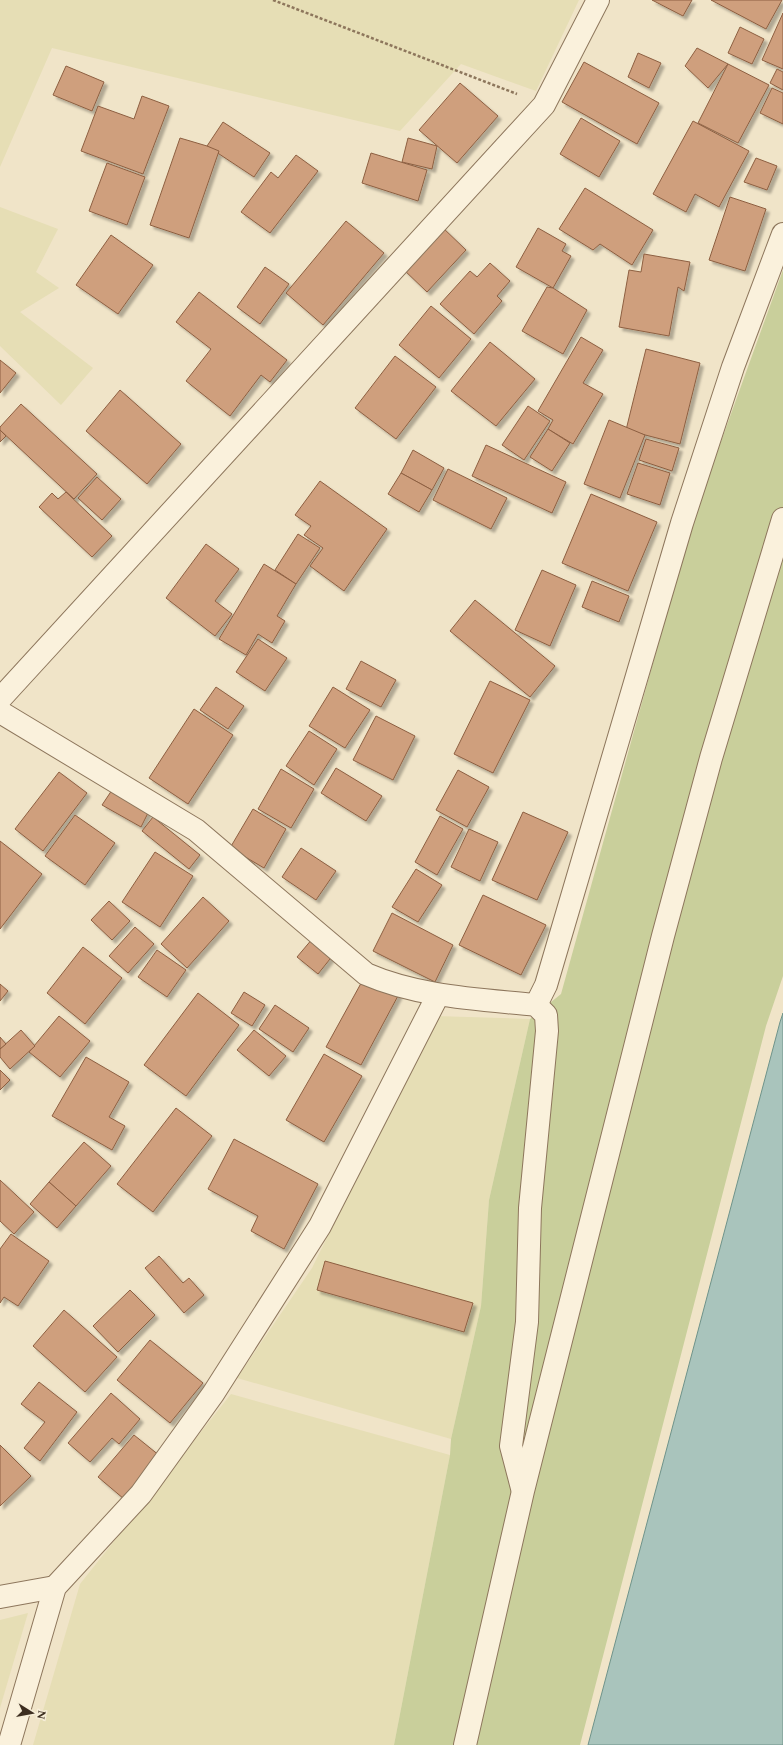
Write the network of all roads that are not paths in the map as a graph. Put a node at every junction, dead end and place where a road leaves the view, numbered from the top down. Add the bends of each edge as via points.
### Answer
1 (598, 0) edge
2 (783, 234) edge
3 (783, 519) edge
4 (0, 699) edge
5 (0, 712) edge
6 (438, 995) junction
7 (536, 1005) junction
8 (523, 1491) junction
9 (55, 1587) junction
10 (0, 1597) edge
11 (10, 1745) edge
12 (465, 1745) edge

1 - 4 street via 544,105
2 - 7 street via 733,367 684,516 546,985
3 - 8 street via 711,758 663,936
5 - 6 street via 196,830 366,974 387,983
6 - 7 street
6 - 9 street via 320,1226 213,1394 141,1494
7 - 8 street via 546,1015 547,1031 530,1208 528,1322 511,1446
8 - 12 street
9 - 10 street
9 - 11 street

